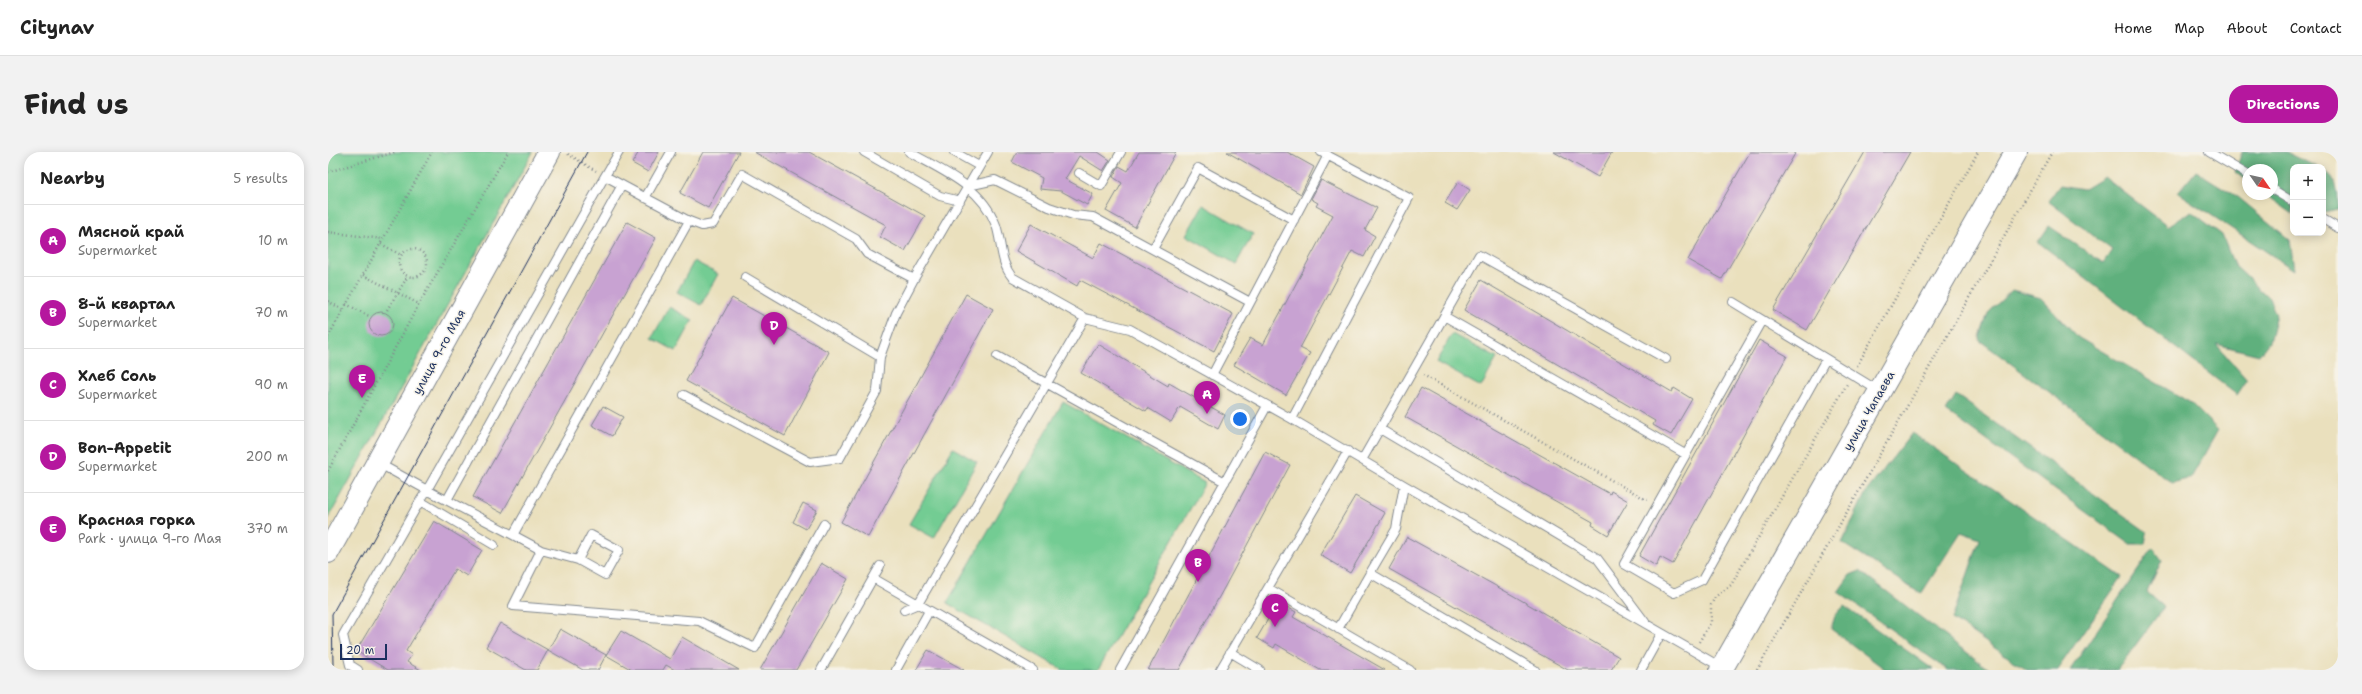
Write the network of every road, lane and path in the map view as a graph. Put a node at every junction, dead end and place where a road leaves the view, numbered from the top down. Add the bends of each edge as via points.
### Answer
1 (395, 152) edge
2 (432, 152) edge
3 (508, 152) edge
4 (550, 152) edge
5 (564, 152) edge
6 (619, 152) edge
7 (671, 152) edge
8 (864, 152) edge
9 (909, 152) edge
10 (954, 152) edge
11 (988, 152) edge
12 (1121, 152) edge
13 (1978, 152) edge
14 (2016, 152) edge
15 (2052, 152) edge
16 (2209, 152) edge
17 (1325, 154) edge
18 (980, 166) junction
19 (2242, 171) edge
20 (328, 172) edge
21 (1079, 173) dead end
22 (605, 176) junction
23 (622, 185) junction
24 (968, 186) junction
25 (2278, 193) edge
26 (645, 198) junction
27 (2290, 200) edge
28 (960, 201) junction
29 (1294, 220) junction
30 (2326, 221) edge
31 (689, 222) junction
32 (2338, 228) edge
33 (328, 232) edge
34 (383, 239) junction
35 (381, 244) junction
36 (1153, 250) junction
37 (401, 255) junction
38 (363, 274) junction
39 (408, 276) junction
40 (745, 277) dead end
41 (914, 279) junction
42 (397, 293) junction
43 (328, 300) edge
44 (1250, 302) junction
45 (1732, 302) dead end
46 (346, 304) junction
47 (419, 304) junction
48 (343, 310) junction
49 (387, 310) dead end
50 (369, 316) dead end
51 (1444, 316) junction
52 (1085, 318) junction
53 (1762, 320) junction
54 (328, 337) edge
55 (997, 356) dead end
56 (880, 357) junction
57 (1666, 359) dead end
58 (1826, 359) junction
59 (1414, 370) junction
60 (1212, 375) junction
61 (1852, 375) junction
62 (1047, 383) junction
63 (1880, 392) junction
64 (684, 395) dead end
65 (1267, 406) junction
66 (1292, 419) junction
67 (1380, 429) junction
68 (1348, 451) junction
69 (1685, 454) junction
70 (1362, 460) junction
71 (377, 463) junction
72 (328, 471) edge
73 (1225, 482) junction
74 (1404, 485) junction
75 (427, 490) junction
76 (447, 500) junction
77 (420, 501) junction
78 (1656, 506) junction
79 (824, 524) dead end
80 (513, 535) junction
81 (494, 545) dead end
82 (541, 550) junction
83 (328, 552) edge
84 (578, 560) junction
85 (880, 566) dead end
86 (1370, 573) junction
87 (873, 578) junction
88 (1268, 588) junction
89 (918, 604) junction
90 (904, 610) dead end
91 (929, 611) junction
92 (1648, 626) junction
93 (1338, 629) junction
94 (1662, 634) junction
95 (1230, 652) junction
96 (1694, 652) junction
97 (1721, 669) edge
98 (358, 670) edge
99 (821, 670) edge
100 (896, 670) edge
101 (1033, 670) edge
102 (1120, 670) edge
103 (1220, 670) edge
104 (1260, 670) edge
105 (1410, 670) edge
106 (1536, 670) edge
107 (1641, 670) edge
108 (1757, 670) edge

1 - 20 path
2 - 34 path
3 - 47 path
4 - 71 main road, улица 9-го Мая
5 - 22 path
6 - 22 lane
7 - 26 lane
8 - 28 lane via 940,196
9 - 24 lane
10 - 18 lane
11 - 18 lane
12 - 21 lane via 1102,186
13 - 61 path
14 - 63 main road, улица Чапаева
15 - 108 path
16 - 19 lane
17 - 29 lane
17 - 66 lane via 1409,198
18 - 24 lane
22 - 23 lane
22 - 75 lane
23 - 26 lane
23 - 76 lane
24 - 28 lane
24 - 36 lane via 995,180 1049,207 1073,215 1093,217
24 - 52 lane via 985,205 995,224 1006,270 1012,277
25 - 27 lane
26 - 31 lane
28 - 41 lane
29 - 36 lane via 1198,168
29 - 44 lane
30 - 32 lane
31 - 41 lane via 702,226 713,224 742,174 856,239 868,254
31 - 80 lane
33 - 34 path
34 - 35 path
35 - 37 path
35 - 38 path
36 - 44 lane
37 - 39 path via 401,271
37 - 39 path via 407,250 415,249 422,252 426,258 427,266 423,273 415,277
38 - 42 path
38 - 46 path
39 - 42 path
40 - 56 lane
41 - 56 lane via 896,313
42 - 47 path
42 - 49 path
43 - 48 path
44 - 60 lane
45 - 53 lane
46 - 48 path
46 - 50 path
47 - 72 path
48 - 54 path
51 - 57 lane via 1479,255
51 - 59 lane
51 - 69 lane
52 - 60 lane via 1130,329
52 - 62 lane
53 - 58 lane
53 - 69 lane
55 - 62 lane
56 - 64 lane via 877,391 840,458 810,462
58 - 61 lane
58 - 78 lane via 1702,580 1674,593 1624,564
59 - 67 lane
59 - 78 path
60 - 65 lane
61 - 63 lane
61 - 96 path via 1731,585 1716,597 1711,605 1711,622
62 - 73 lane
62 - 89 lane
63 - 97 main road, улица Чапаева
65 - 66 lane
65 - 73 lane
66 - 68 lane
67 - 70 lane
67 - 92 lane via 1597,558
68 - 70 lane
68 - 88 lane
69 - 78 lane
70 - 74 lane
71 - 75 lane
71 - 83 main road, улица 9-го Мая
73 - 102 lane
74 - 86 lane via 1396,529
74 - 92 lane
75 - 76 lane
75 - 77 lane
76 - 80 lane
77 - 81 lane
77 - 98 lane via 343,635 350,665
79 - 82 lane via 755,648 699,621 513,606
80 - 82 lane
82 - 84 lane
84 - 84 lane via 605,575 619,550 591,535
85 - 87 lane
86 - 93 lane
86 - 106 lane
87 - 89 lane
87 - 99 lane
88 - 93 lane
88 - 95 lane
89 - 90 lane
89 - 91 lane
91 - 100 lane
91 - 101 lane
92 - 94 lane
93 - 105 lane
94 - 96 lane
94 - 107 lane
95 - 103 lane
95 - 104 lane
96 - 97 lane

